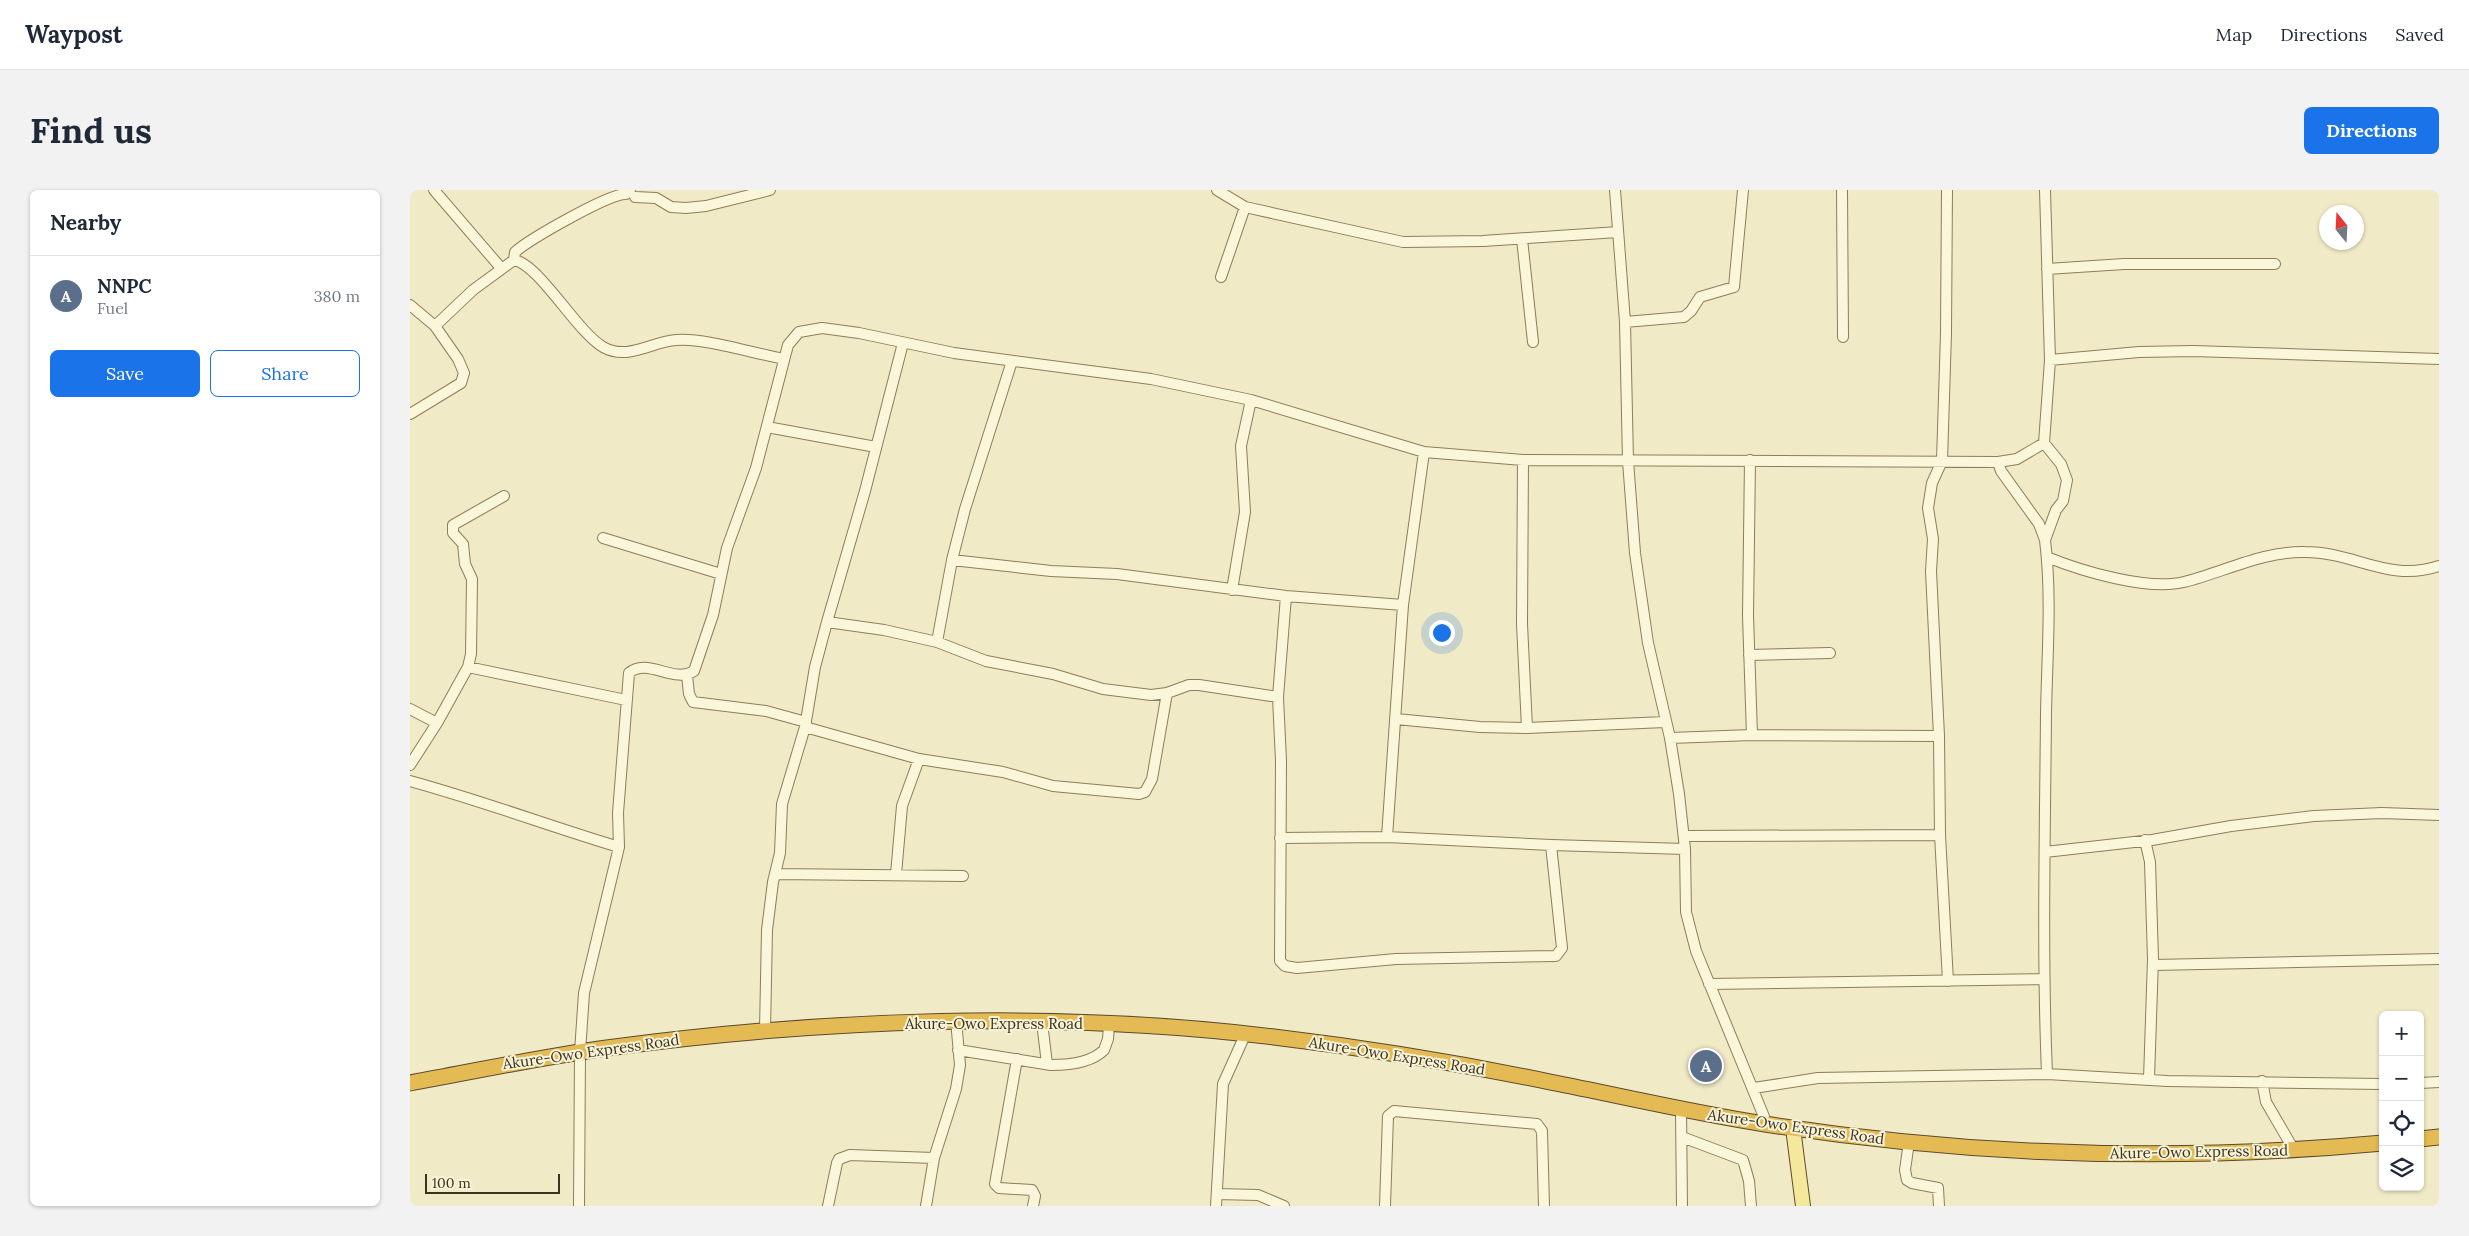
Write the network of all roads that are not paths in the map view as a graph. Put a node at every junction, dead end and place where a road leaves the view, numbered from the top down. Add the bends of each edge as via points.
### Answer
1 (434, 190) edge
2 (770, 190) edge
3 (1217, 190) edge
4 (1615, 190) edge
5 (1743, 190) edge
6 (1842, 190) edge
7 (1947, 190) edge
8 (2045, 190) edge
9 (632, 193) edge
10 (1245, 207) junction
11 (1618, 232) junction
12 (1522, 239) junction
13 (514, 260) junction
14 (2275, 264) dead end
15 (502, 268) junction
16 (2047, 269) junction
17 (1221, 277) dead end
18 (410, 305) edge
19 (1625, 322) junction
20 (435, 326) junction
21 (1843, 336) dead end
22 (1533, 342) dead end
23 (903, 343) junction
24 (784, 359) junction
25 (2439, 359) edge
26 (2050, 360) junction
27 (1012, 361) junction
28 (1251, 400) junction
29 (410, 414) edge
30 (767, 427) junction
31 (2044, 443) junction
32 (876, 447) junction
33 (1424, 452) junction
34 (1523, 460) junction
35 (1750, 460) junction
36 (1628, 461) junction
37 (1942, 461) junction
38 (1998, 462) junction
39 (504, 496) dead end
40 (603, 538) dead end
41 (2045, 540) junction
42 (2047, 557) junction
43 (952, 560) junction
44 (2439, 566) edge
45 (720, 574) junction
46 (1232, 590) junction
47 (1286, 596) junction
48 (1403, 605) junction
49 (827, 622) junction
50 (937, 642) junction
51 (1830, 653) dead end
52 (1749, 655) junction
53 (468, 667) junction
54 (688, 675) junction
55 (1167, 693) junction
56 (1278, 697) junction
57 (626, 700) junction
58 (410, 709) edge
59 (1396, 719) junction
60 (1665, 722) junction
61 (437, 723) junction
62 (805, 724) junction
63 (1527, 728) junction
64 (1752, 736) junction
65 (1939, 736) junction
66 (1670, 738) junction
67 (919, 759) junction
68 (410, 765) edge
69 (410, 781) edge
70 (2439, 814) edge
71 (1940, 835) junction
72 (1684, 836) junction
73 (1387, 837) junction
74 (1280, 838) junction
75 (2145, 840) junction
76 (1551, 845) junction
77 (619, 847) junction
78 (1685, 849) junction
79 (2045, 852) junction
80 (775, 874) junction
81 (896, 874) junction
82 (963, 876) dead end
83 (2439, 959) edge
84 (2153, 965) junction
85 (2043, 979) junction
86 (1948, 981) junction
87 (1709, 984) junction
88 (956, 1020) junction
89 (1042, 1022) junction
90 (1109, 1025) junction
91 (765, 1030) junction
92 (1245, 1035) junction
93 (958, 1050) junction
94 (580, 1052) junction
95 (1017, 1059) junction
96 (1047, 1064) junction
97 (2047, 1074) junction
98 (2149, 1079) junction
99 (2262, 1081) junction
100 (2439, 1082) edge
101 (410, 1083) edge
102 (2424, 1083) edge
103 (2379, 1084) edge
104 (1754, 1088) junction
105 (1681, 1110) junction
106 (1767, 1124) junction
107 (1793, 1128) junction
108 (1682, 1137) junction
109 (2439, 1137) edge
110 (2424, 1139) edge
111 (1909, 1142) junction
112 (2379, 1144) edge
113 (2294, 1150) junction
114 (934, 1158) junction
115 (1217, 1194) junction
116 (579, 1206) edge
117 (828, 1206) edge
118 (926, 1206) edge
119 (1033, 1206) edge
120 (1216, 1206) edge
121 (1284, 1206) edge
122 (1385, 1206) edge
123 (1544, 1206) edge
124 (1682, 1206) edge
125 (1751, 1206) edge
126 (1803, 1206) edge
127 (1939, 1206) edge

1 - 15 street
2 - 9 street via 686,208 671,207 656,198
3 - 10 street
4 - 11 street
5 - 19 street via 1734,288 1700,297 1684,316
6 - 21 street
7 - 37 street
8 - 16 street
9 - 13 street via 620,194 527,241 515,252
10 - 12 street via 1403,242
10 - 17 street
11 - 12 street
11 - 19 street
12 - 22 street
13 - 15 street
13 - 24 street via 538,277 593,340 617,352 635,352 678,339
14 - 16 street via 2152,263
15 - 20 street
16 - 26 street
18 - 20 street
19 - 36 street
20 - 29 street via 458,359 464,378
23 - 24 street via 850,331 810,328 793,337
23 - 27 street via 954,354
23 - 32 street
24 - 30 street
25 - 26 street via 2193,351
26 - 31 street
27 - 28 street via 1151,379
27 - 43 street via 965,508
28 - 33 street
28 - 46 street via 1241,446 1245,512
30 - 32 street
30 - 45 street
31 - 38 street via 2017,459
31 - 41 street via 2068,480 2063,501 2056,510
32 - 49 street
33 - 34 street
33 - 48 street
34 - 36 street
34 - 63 street via 1522,624
35 - 36 street
35 - 37 street
35 - 52 street
36 - 60 street via 1635,552 1648,644
37 - 38 street
37 - 65 street via 1932,483 1928,508 1933,539 1931,571
38 - 41 street via 2039,524
39 - 53 street via 461,519 452,529 462,544 464,564 472,579
40 - 45 street
41 - 42 street
42 - 44 street via 2133,582 2162,584 2183,583 2237,564 2304,552 2330,554 2396,572
42 - 79 street
43 - 46 street via 1051,571 1117,574
43 - 50 street
45 - 54 street via 713,615 694,670
46 - 47 street
47 - 48 street
47 - 56 street
48 - 59 street
49 - 50 street
49 - 62 street
50 - 55 street via 986,661 1053,674 1096,688 1133,694
51 - 52 street
52 - 64 street
53 - 57 street
53 - 61 street
54 - 57 street via 641,667 634,669 629,673
54 - 62 street via 693,702 766,711
55 - 56 street via 1199,685
55 - 67 street via 1152,779 1145,792 1139,794 1052,786 1003,772
56 - 74 street
57 - 77 street via 618,813
58 - 61 street
59 - 63 street
59 - 73 street
60 - 63 street
60 - 66 street
61 - 68 street
62 - 67 street
62 - 80 street via 783,797 780,853
64 - 65 street
64 - 66 street
65 - 71 street
66 - 72 street
67 - 81 street via 902,806
69 - 77 street
70 - 75 street via 2314,816
71 - 72 street
71 - 86 street
72 - 78 street
73 - 74 street
73 - 76 street
74 - 76 street via 1278,953 1285,966 1297,968 1396,960 1556,956 1562,948
75 - 79 street
75 - 84 street via 2150,862
76 - 78 street
77 - 94 street via 584,993
78 - 87 street via 1686,912
79 - 85 street
80 - 81 street
80 - 91 street via 767,930
81 - 82 street
83 - 84 street
84 - 98 street
85 - 86 street
85 - 97 street
86 - 87 street
87 - 104 street
88 - 89 highway, Akure-Owo Express Road
88 - 91 highway, Akure-Owo Express Road
88 - 93 street
89 - 90 highway, Akure-Owo Express Road
89 - 96 street
90 - 92 highway, Akure-Owo Express Road via 1185,1028
90 - 96 street via 1107,1045 1101,1054 1067,1066
91 - 94 highway, Akure-Owo Express Road
92 - 105 highway, Akure-Owo Express Road via 1338,1045 1460,1064
92 - 115 street via 1223,1084
93 - 95 street
93 - 114 street via 960,1065 956,1089
94 - 101 highway, Akure-Owo Express Road
94 - 116 street
95 - 96 street
95 - 119 street via 996,1184 998,1188 1032,1190 1035,1196
97 - 98 street
97 - 104 street via 1818,1078
98 - 99 street via 2167,1082
99 - 103 street
99 - 113 street via 2266,1102
100 - 102 street
104 - 106 street
105 - 106 highway, Akure-Owo Express Road
105 - 108 street
106 - 107 highway, Akure-Owo Express Road
107 - 111 highway, Akure-Owo Express Road
107 - 126 main road
108 - 124 street
108 - 125 street via 1743,1160
109 - 110 highway
111 - 113 highway, Akure-Owo Express Road via 2082,1153 2201,1154
111 - 127 street via 1905,1170 1907,1180 1938,1188
112 - 113 highway, Akure-Owo Express Road
114 - 117 street via 843,1157 837,1163
114 - 118 street
115 - 120 street
115 - 121 street via 1258,1195
122 - 123 street via 1388,1116 1394,1111 1537,1124 1542,1131

